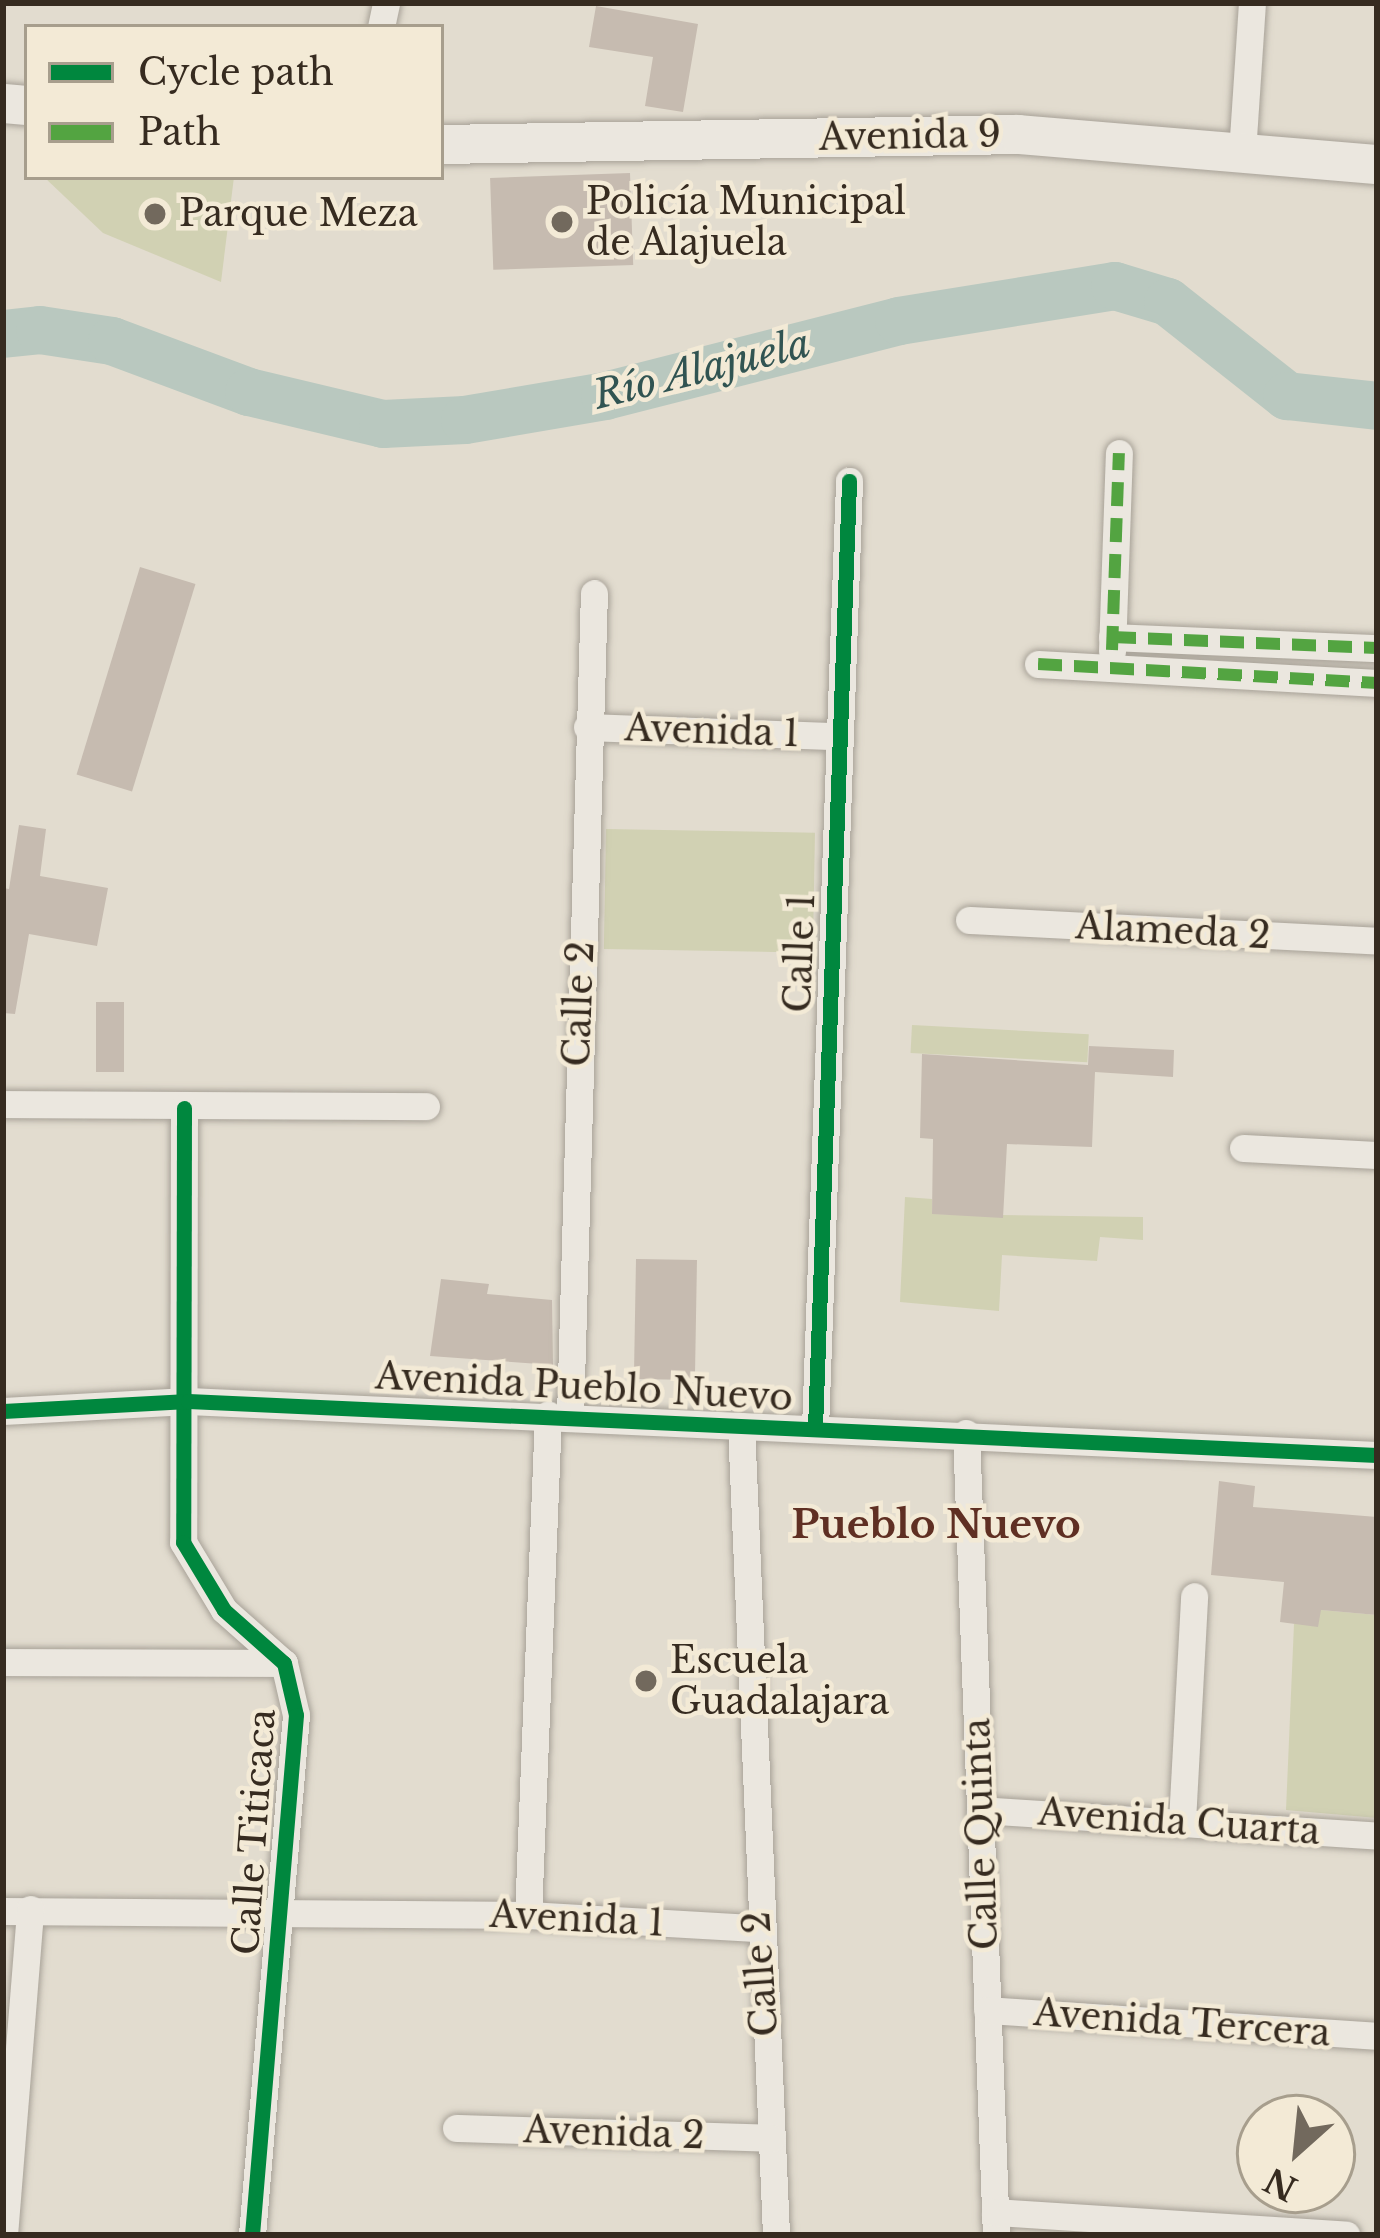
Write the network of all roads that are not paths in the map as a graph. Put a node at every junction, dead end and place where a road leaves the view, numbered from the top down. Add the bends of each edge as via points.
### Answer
1 (1252, 3) edge
2 (444, 144) edge
3 (1242, 153) junction
4 (1377, 164) edge
5 (1119, 454) dead end
6 (849, 481) dead end
7 (594, 593) dead end
8 (1112, 638) junction
9 (1377, 648) edge
10 (1038, 664) dead end
11 (1111, 668) junction
12 (1377, 683) edge
13 (587, 727) junction
14 (837, 736) junction
15 (969, 920) dead end
16 (1377, 941) edge
17 (3, 1104) edge
18 (426, 1106) dead end
19 (184, 1108) junction
20 (1243, 1148) dead end
21 (1377, 1155) edge
22 (188, 1401) junction
23 (3, 1411) edge
24 (559, 1414) junction
25 (741, 1426) junction
26 (815, 1428) junction
27 (966, 1433) junction
28 (1377, 1455) edge
29 (1194, 1596) dead end
30 (3, 1661) edge
31 (284, 1663) junction
32 (980, 1810) junction
33 (1182, 1821) junction
34 (1377, 1836) edge
35 (16, 1910) edge
36 (279, 1910) junction
37 (528, 1916) junction
38 (757, 1928) junction
39 (987, 2010) junction
40 (1377, 2036) edge
41 (456, 2128) dead end
42 (772, 2138) junction
43 (995, 2224) edge
44 (4, 2235) edge
45 (252, 2235) edge
46 (776, 2235) edge
47 (1346, 2235) edge

1 - 3 street
2 - 3 street, Avenida 9 via 1018,134
3 - 4 street, Avenida 9
5 - 8 street
6 - 14 street, Calle 1
7 - 13 street, Calle 2
8 - 9 street
8 - 11 street
10 - 11 street
11 - 12 street
13 - 14 street, Avenida 1
13 - 24 street, Calle 2
14 - 26 street, Calle 1
15 - 16 street, Alameda 2
17 - 19 street
18 - 19 street
19 - 22 street, Calle Titicaca
20 - 21 street
22 - 23 street, Avenida Pueblo Nuevo
22 - 24 street, Avenida Pueblo Nuevo
22 - 31 street, Calle Titicaca via 184,1543 224,1610
24 - 25 street, Avenida Pueblo Nuevo
24 - 37 street
25 - 26 street, Avenida Pueblo Nuevo
25 - 38 street, Calle 2
26 - 27 street, Avenida Pueblo Nuevo
27 - 28 street, Avenida Pueblo Nuevo
27 - 32 street, Calle Quinta
29 - 33 street
30 - 31 street
31 - 36 street, Calle Titicaca via 296,1715
32 - 33 street, Avenida Cuarta
32 - 39 street, Calle Quinta
33 - 34 street, Avenida Cuarta
35 - 36 street, Avenida 1
35 - 44 street
36 - 37 street, Avenida 1
36 - 45 street, Calle Titicaca
37 - 38 street, Avenida 1
38 - 42 street, Calle 2
39 - 40 street, Avenida Tercera
39 - 43 street, Calle Quinta
41 - 42 street, Avenida 2
42 - 46 street, Calle 2
43 - 47 street

